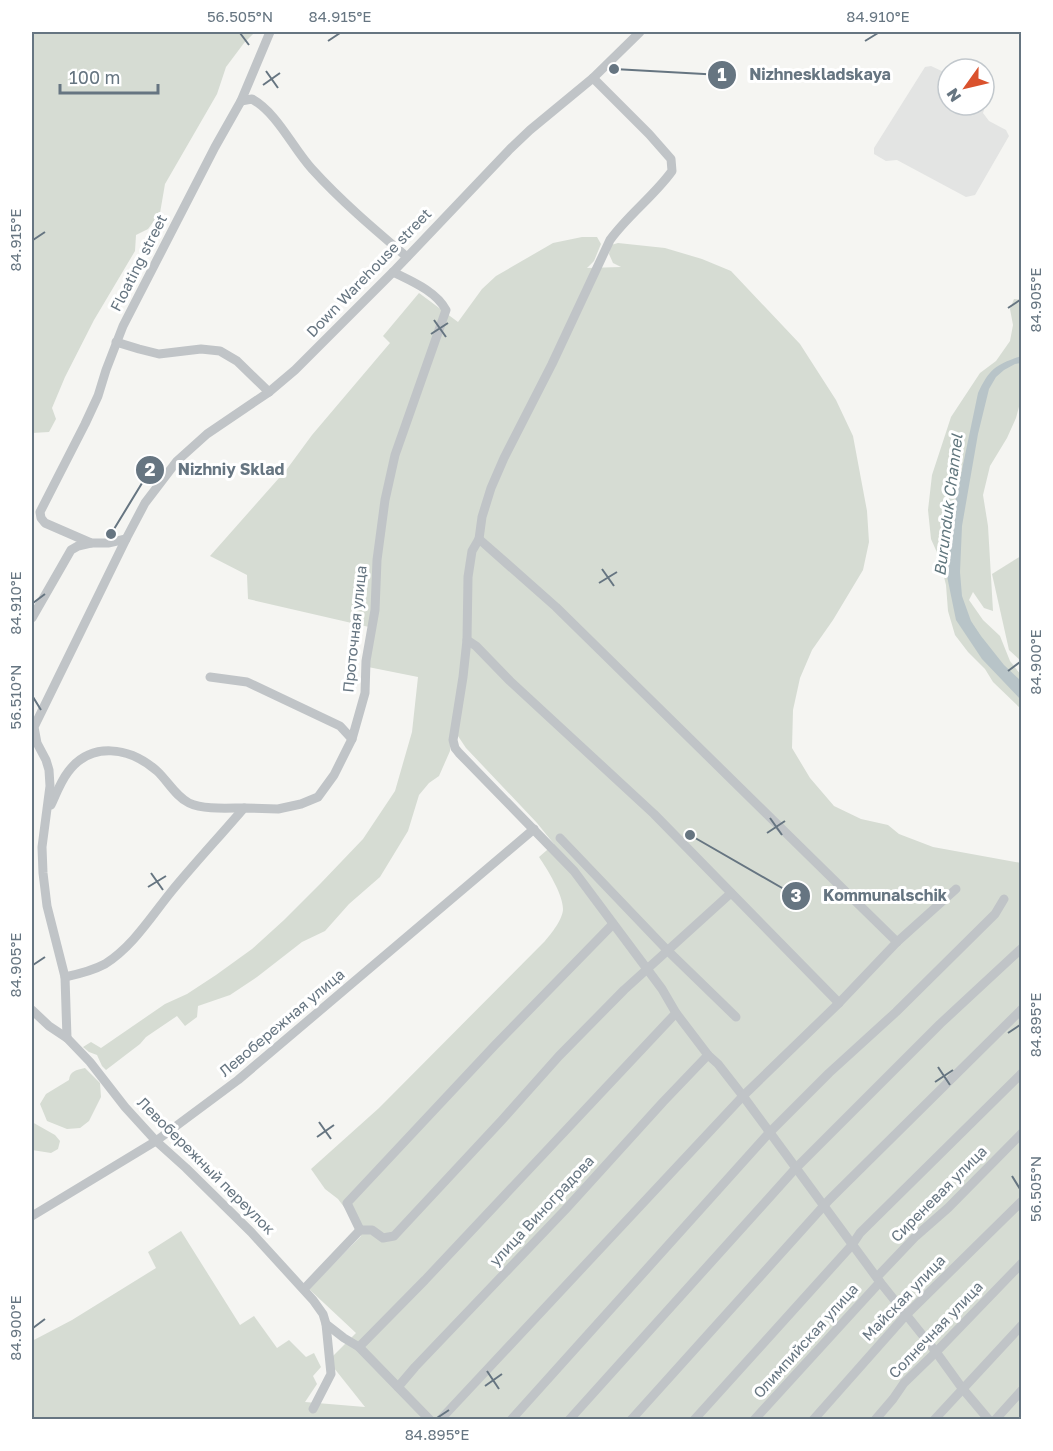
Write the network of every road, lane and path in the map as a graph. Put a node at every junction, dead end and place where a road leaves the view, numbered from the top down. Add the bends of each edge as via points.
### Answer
1 (270, 32) edge
2 (640, 32) edge
3 (593, 78) junction
4 (241, 101) junction
5 (407, 257) junction
6 (393, 272) junction
7 (116, 342) junction
8 (270, 392) junction
9 (126, 539) junction
10 (479, 539) junction
11 (91, 543) junction
12 (32, 618) edge
13 (467, 640) junction
14 (210, 677) dead end
15 (35, 714) edge
16 (352, 739) junction
17 (244, 808) junction
18 (47, 812) junction
19 (534, 830) junction
20 (32, 833) edge
21 (43, 833) junction
22 (560, 838) dead end
23 (957, 889) dead end
24 (731, 893) junction
25 (1004, 899) dead end
26 (613, 924) junction
27 (897, 942) junction
28 (1022, 948) edge
29 (667, 950) junction
30 (646, 969) junction
31 (65, 977) junction
32 (839, 1003) junction
33 (1022, 1009) edge
34 (32, 1010) edge
35 (676, 1013) junction
36 (736, 1017) dead end
37 (67, 1038) junction
38 (708, 1055) junction
39 (1022, 1073) edge
40 (743, 1096) junction
41 (769, 1133) junction
42 (1022, 1133) edge
43 (156, 1141) junction
44 (795, 1169) junction
45 (1022, 1201) edge
46 (825, 1207) junction
47 (32, 1216) edge
48 (360, 1230) junction
49 (852, 1245) junction
50 (1022, 1263) edge
51 (878, 1279) junction
52 (304, 1289) junction
53 (906, 1315) junction
54 (326, 1324) junction
55 (1022, 1325) edge
56 (359, 1347) junction
57 (936, 1352) junction
58 (398, 1387) junction
59 (962, 1388) junction
60 (1022, 1390) edge
61 (313, 1409) dead end
62 (430, 1419) edge
63 (440, 1419) edge
64 (511, 1419) edge
65 (569, 1419) edge
66 (631, 1419) edge
67 (694, 1419) edge
68 (754, 1419) edge
69 (813, 1419) edge
70 (875, 1419) edge
71 (934, 1419) edge
72 (989, 1419) edge
73 (995, 1419) edge

1 - 4 street, Floating street
2 - 3 street, Down Warehouse street
3 - 5 street, Down Warehouse street via 510,149
3 - 10 street via 671,159 672,171 618,230 603,254 495,477
4 - 5 street via 252,99 268,112 325,183
4 - 7 street, Floating street
5 - 6 street, Down Warehouse street
6 - 8 street, Down Warehouse street
6 - 16 street, Проточная улица via 438,299 446,310 390,473 377,560 365,693
7 - 8 street via 159,354 220,351 237,361
7 - 11 street, Floating street via 98,396 40,512 45,524
8 - 9 street, Down Warehouse street via 207,434 177,461 145,504
9 - 11 street
9 - 15 street, Down Warehouse street
10 - 13 street via 472,551 468,577
10 - 27 street via 573,624
11 - 12 street via 71,550
13 - 19 street via 455,748
13 - 24 street via 654,814
14 - 16 street via 247,682 340,726
15 - 18 street via 35,735 49,770
16 - 17 street, Проточная улица via 318,796 278,809
17 - 18 street, Проточная улица via 191,804 142,760 129,753 107,751 81,758 67,772
17 - 31 street via 118,955 84,973
18 - 21 street
19 - 26 street via 574,871
19 - 43 street, Левобережная улица via 238,1080
20 - 21 street
21 - 31 street via 47,906
22 - 29 street
23 - 27 street
24 - 29 street
24 - 32 street
25 - 41 street via 976,933
26 - 30 street
26 - 48 street via 347,1203
27 - 32 street
28 - 44 street
29 - 30 street
29 - 36 street
30 - 35 street
30 - 48 street via 559,1056 394,1236 383,1238 372,1230
31 - 37 street
32 - 40 street
33 - 46 street
34 - 37 street, Левобережный переулок
35 - 38 street
35 - 56 street
37 - 43 street, Левобережный переулок
38 - 40 street
38 - 58 street, улица Виноградова
39 - 49 street
40 - 41 street
40 - 63 street
41 - 44 street
41 - 64 street
42 - 51 street, Сиреневая улица via 916,1236
43 - 47 street, Левобережная улица
43 - 52 street, Левобережный переулок
44 - 46 street
44 - 65 street
45 - 53 street, Майская улица
46 - 49 street
46 - 66 street
48 - 52 street
49 - 51 street
49 - 67 street
50 - 57 street, Солнечная улица
51 - 53 street
51 - 68 street, Олимпийская улица
52 - 54 street, Левобережный переулок
53 - 57 street
53 - 69 street, Майская улица
54 - 56 street
54 - 61 street via 331,1374
55 - 59 street
56 - 58 street
57 - 59 street
57 - 70 street, Солнечная улица
58 - 62 street
59 - 71 street
59 - 72 street
60 - 73 street

